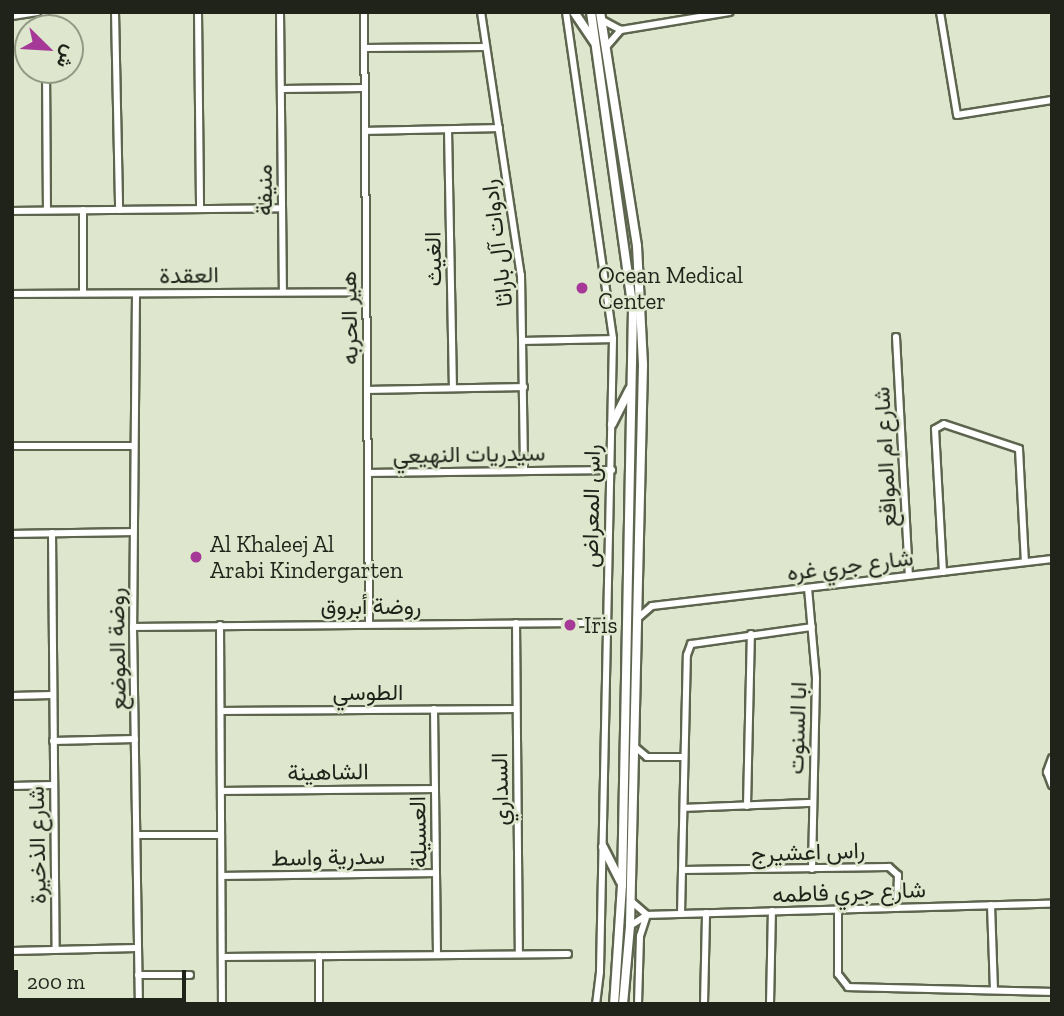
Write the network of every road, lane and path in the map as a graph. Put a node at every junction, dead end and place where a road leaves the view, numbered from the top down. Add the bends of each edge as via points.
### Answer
1 (38, 12) edge
2 (115, 12) edge
3 (198, 12) edge
4 (280, 12) edge
5 (364, 12) edge
6 (481, 12) edge
7 (566, 12) edge
8 (574, 12) edge
9 (591, 12) edge
10 (730, 12) edge
11 (940, 12) edge
12 (12, 16) edge
13 (601, 16) edge
14 (621, 30) junction
15 (486, 47) junction
16 (364, 48) junction
17 (601, 48) junction
18 (46, 84) edge
19 (282, 89) junction
20 (364, 89) junction
21 (1052, 100) edge
22 (499, 128) junction
23 (448, 130) junction
24 (365, 131) junction
25 (282, 208) junction
26 (200, 209) junction
27 (47, 210) junction
28 (83, 210) junction
29 (118, 210) junction
30 (12, 211) edge
31 (283, 292) junction
32 (366, 292) junction
33 (83, 293) junction
34 (12, 294) edge
35 (136, 294) junction
36 (896, 337) dead end
37 (613, 339) junction
38 (524, 341) junction
39 (632, 382) junction
40 (524, 387) junction
41 (453, 388) junction
42 (368, 390) junction
43 (612, 424) junction
44 (12, 446) edge
45 (133, 446) junction
46 (612, 470) junction
47 (524, 471) junction
48 (368, 473) junction
49 (134, 532) junction
50 (51, 533) junction
51 (12, 534) edge
52 (1052, 559) edge
53 (1025, 562) junction
54 (943, 572) junction
55 (909, 575) junction
56 (808, 588) junction
57 (638, 593) junction
58 (652, 606) junction
59 (637, 620) junction
60 (608, 622) junction
61 (369, 623) junction
62 (516, 623) junction
63 (220, 625) junction
64 (133, 627) junction
65 (812, 627) junction
66 (751, 634) junction
67 (52, 695) junction
68 (12, 696) edge
69 (434, 709) junction
70 (516, 709) junction
71 (221, 711) junction
72 (135, 739) junction
73 (53, 741) junction
74 (634, 745) junction
75 (647, 757) junction
76 (684, 757) junction
77 (1052, 758) edge
78 (633, 771) junction
79 (53, 785) junction
80 (12, 786) edge
81 (1052, 786) edge
82 (435, 789) junction
83 (221, 791) junction
84 (811, 803) junction
85 (747, 806) junction
86 (684, 808) junction
87 (136, 835) junction
88 (221, 835) junction
89 (603, 847) junction
90 (812, 869) junction
91 (683, 870) junction
92 (436, 873) junction
93 (222, 876) junction
94 (622, 885) junction
95 (631, 901) junction
96 (1052, 904) edge
97 (991, 905) junction
98 (897, 908) junction
99 (838, 909) junction
100 (772, 911) junction
101 (706, 913) junction
102 (681, 914) junction
103 (646, 915) junction
104 (630, 926) junction
105 (137, 948) junction
106 (56, 950) junction
107 (12, 951) edge
108 (519, 954) junction
109 (568, 954) dead end
110 (437, 955) junction
111 (319, 956) junction
112 (222, 957) junction
113 (138, 975) junction
114 (190, 975) dead end
115 (994, 989) junction
116 (1052, 992) edge
117 (139, 1004) edge
118 (222, 1004) edge
119 (319, 1004) edge
120 (596, 1004) edge
121 (614, 1004) edge
122 (623, 1004) edge
123 (638, 1004) edge
124 (704, 1004) edge
125 (770, 1004) edge

1 - 12 street
2 - 29 street
3 - 26 street
4 - 19 street, منيفة
5 - 16 street, هير الحربه
6 - 15 street, رادوات آل باراثا
7 - 37 street, راس المعراض
8 - 17 street
9 - 17 street, راس المعراض
10 - 14 street
11 - 21 street via 957,115
13 - 14 street
13 - 17 street, راس المعراض
14 - 17 street
15 - 16 street
15 - 22 street, رادوات آل باراثا
16 - 20 street, هير الحربه
17 - 39 street, راس المعراض via 628,254
17 - 57 street, راس المعراض via 637,246 641,298
18 - 27 street
19 - 20 street
19 - 25 street, منيفة
20 - 24 street, هير الحربه
22 - 23 street
22 - 38 street, رادوات آل باراثا via 522,275
23 - 24 street
23 - 41 street, الغيث
24 - 32 street, هير الحربه
25 - 26 street
25 - 31 street, منيفة
26 - 29 street
27 - 28 street
27 - 30 street
28 - 29 street
28 - 33 street
31 - 32 street, العقدة
31 - 35 street, العقدة
32 - 42 street, هير الحربه
33 - 34 street, العقدة
33 - 35 street, العقدة
35 - 45 street, روضة الموضع
36 - 55 street, شارع ام المواقع
37 - 38 street
37 - 43 street, راس المعراض
38 - 40 street, رادوات آل باراثا
39 - 43 street
39 - 94 street, راس المعراض
40 - 41 street
40 - 47 street, رادوات آل باراثا
41 - 42 street
42 - 48 street, هير الحربه
43 - 46 street, راس المعراض
44 - 45 street
45 - 49 street, روضة الموضع
46 - 47 street, سيدريات النهيعي
46 - 60 street, راس المعراض
47 - 48 street, سيدريات النهيعي
48 - 61 street, هير الحربه
49 - 50 street
49 - 64 street, روضة الموضع
50 - 51 street
50 - 67 street, شارع الذخيرة
52 - 53 street, شارع جري غره
53 - 54 street, شارع جري غره
53 - 54 street via 1019,449 944,424 935,429
54 - 55 street, شارع جري غره
55 - 56 street, شارع جري غره
56 - 58 street, شارع جري غره
56 - 65 street, ابا السنوت
57 - 58 street
57 - 59 street, راس المعراض
58 - 59 street
59 - 74 street, راس المعراض
60 - 62 street, روضة أبروق
60 - 89 street, راس المعراض
61 - 62 street, روضة أبروق
61 - 63 street, روضة أبروق
62 - 70 street, السداري
63 - 64 street, روضة أبروق
63 - 71 street
64 - 72 street, روضة الموضع
65 - 66 street
65 - 84 street, ابا السنوت via 817,678
66 - 76 street via 691,644
66 - 85 street
67 - 68 street
67 - 73 street, شارع الذخيرة
69 - 70 street, الطوسي
69 - 71 street, الطوسي
69 - 82 street, العسيلة
70 - 108 street, السداري
71 - 83 street
72 - 73 street
72 - 87 street, روضة الموضع
73 - 79 street, شارع الذخيرة
74 - 75 street
74 - 78 street, راس المعراض
75 - 76 street
75 - 78 street
76 - 86 street
77 - 81 street via 1047,772
78 - 95 street, راس المعراض
79 - 80 street
79 - 106 street, شارع الذخيرة
82 - 83 street, الشاهينة
82 - 92 street, العسيلة
83 - 88 street
84 - 85 street
84 - 90 street, ابا السنوت
85 - 86 street
86 - 91 street
87 - 88 street
87 - 105 street, روضة الموضع
88 - 93 street
89 - 94 street
89 - 120 street, راس المعراض
90 - 91 street, راس اعشيرج
90 - 98 street, راس اعشيرج via 893,869 898,875
91 - 102 street
92 - 93 street, سدرية واسط
92 - 110 street, العسيلة
93 - 112 street
94 - 121 street, راس المعراض
95 - 103 street
95 - 104 street, راس المعراض
96 - 97 street, شارع جري فاطمه
97 - 98 street, شارع جري فاطمه
97 - 115 street
98 - 99 street, شارع جري فاطمه
99 - 100 street, شارع جري فاطمه
99 - 115 street via 838,974 844,985
100 - 101 street, شارع جري فاطمه
100 - 125 street
101 - 102 street, شارع جري فاطمه
101 - 124 street
102 - 103 street, شارع جري فاطمه
103 - 104 street
103 - 123 street via 640,936
104 - 122 street, راس المعراض
105 - 106 street
105 - 113 street, روضة الموضع
106 - 107 street
108 - 109 street
108 - 110 street
110 - 111 street
111 - 112 street
111 - 119 street
112 - 118 street
113 - 114 street
113 - 117 street, روضة الموضع
115 - 116 street

